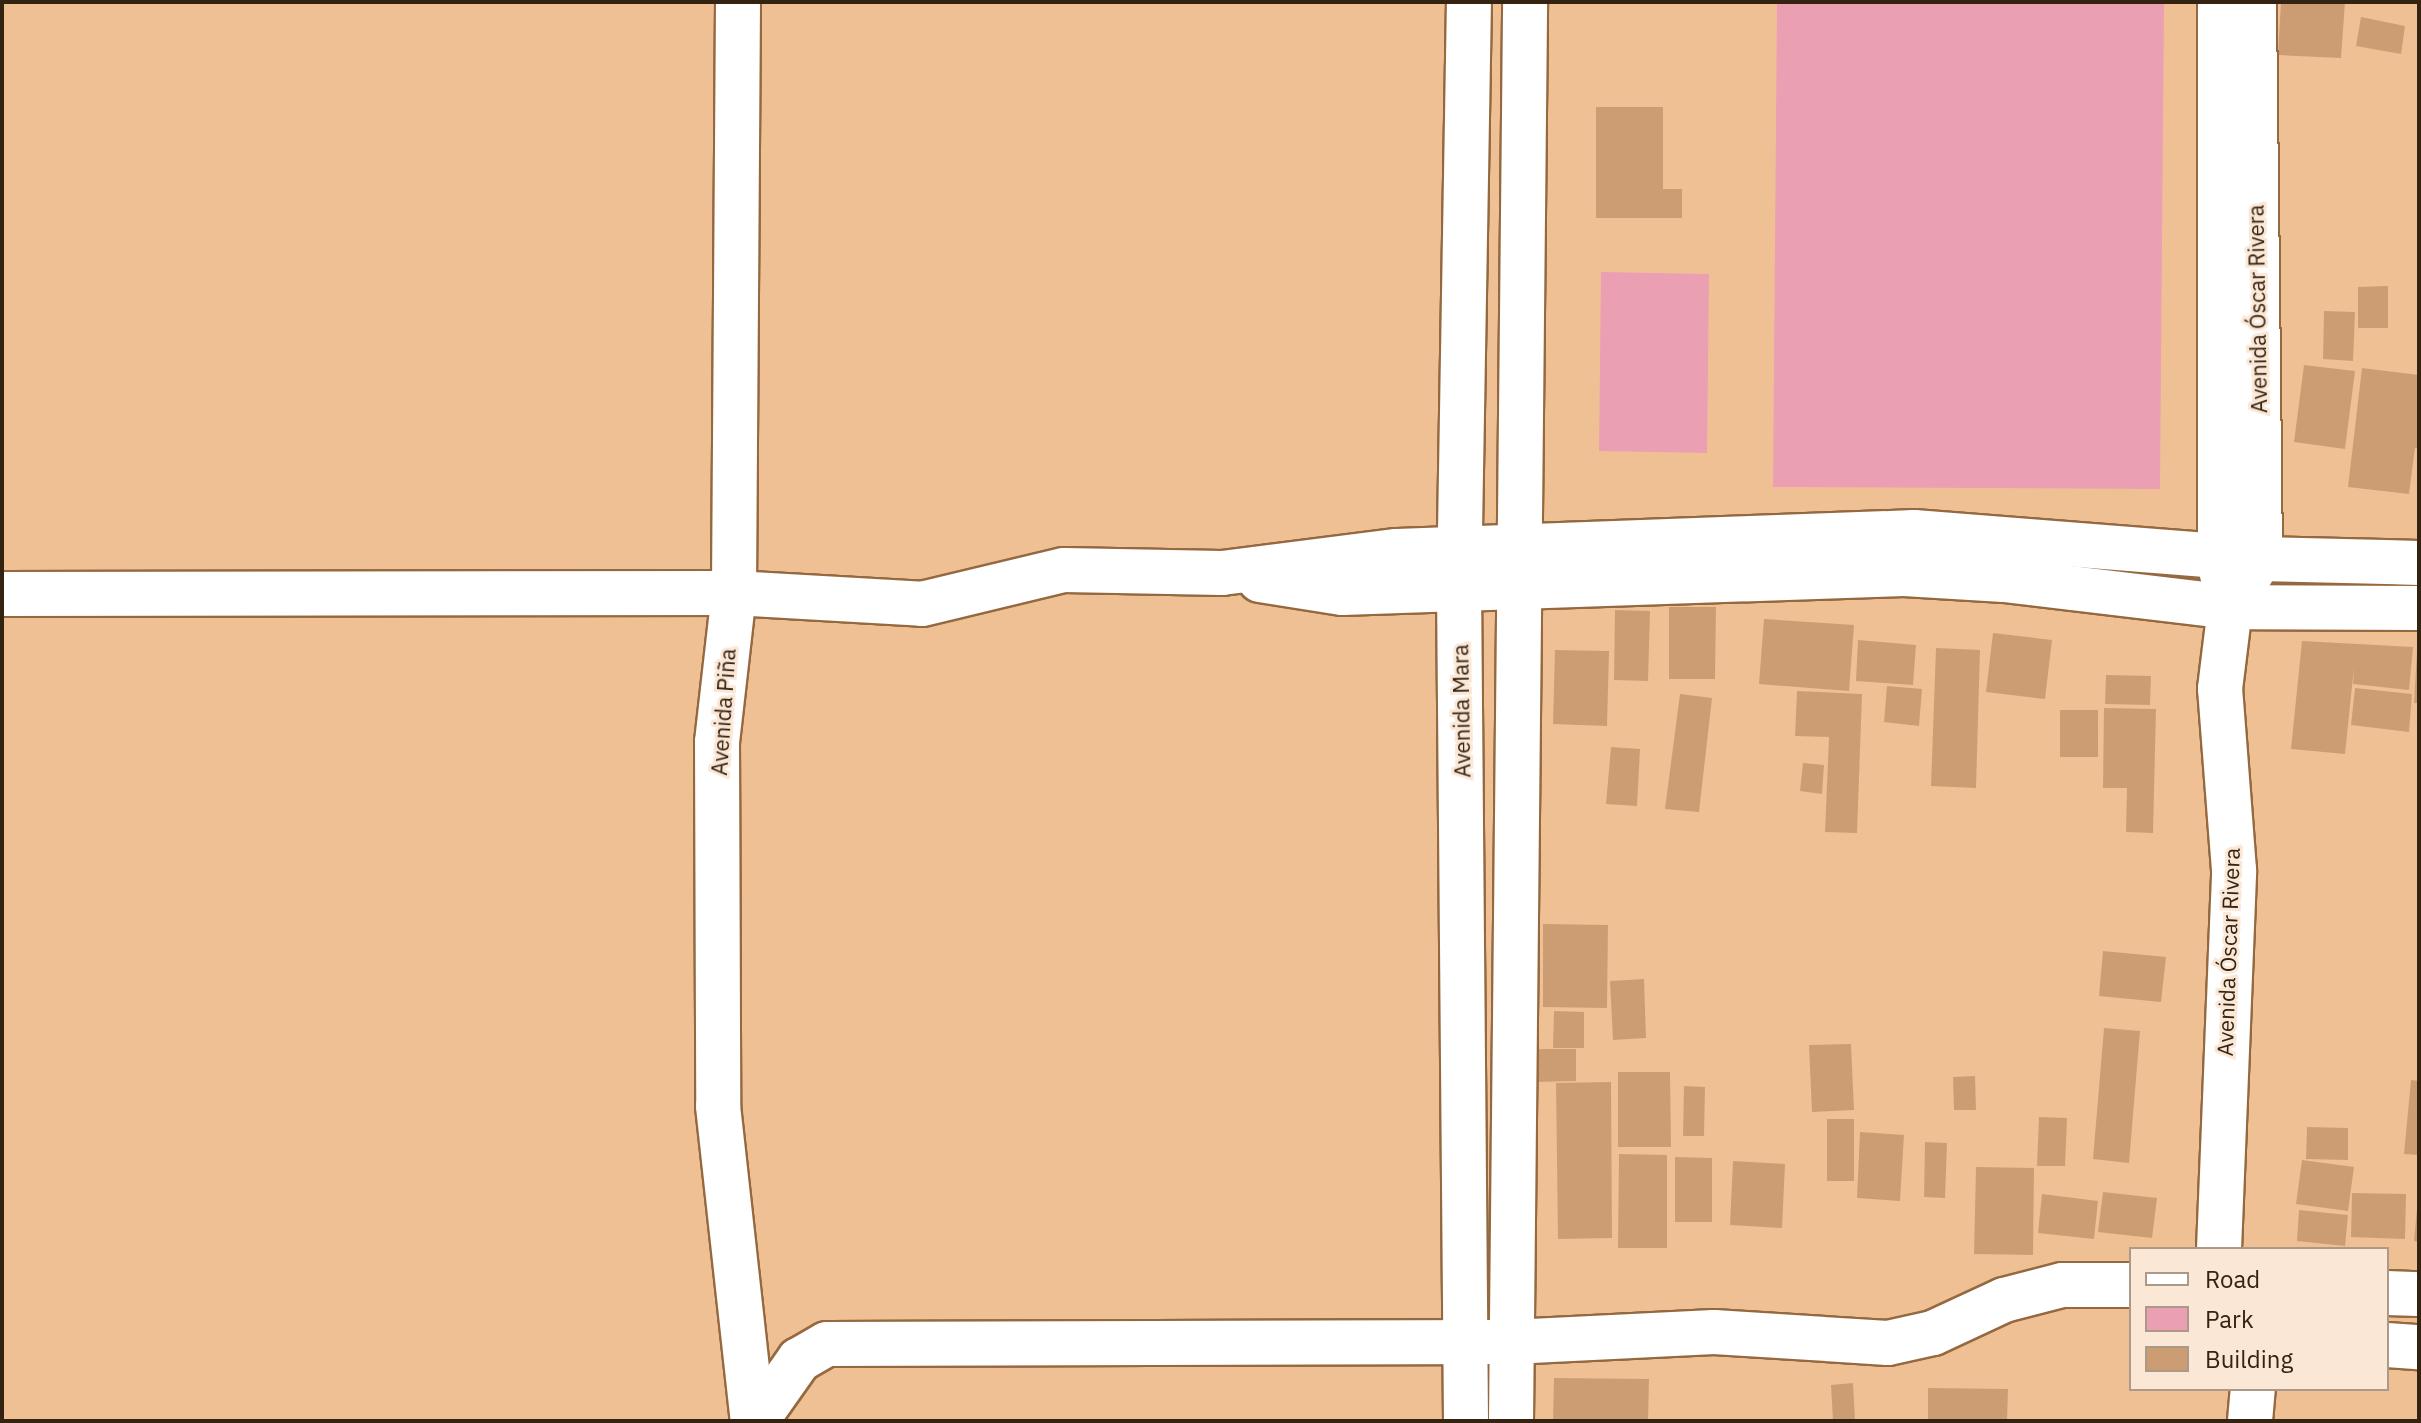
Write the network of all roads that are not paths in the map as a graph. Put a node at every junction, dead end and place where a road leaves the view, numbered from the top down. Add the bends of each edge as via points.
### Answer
1 (738, 2) edge
2 (1469, 2) edge
3 (1525, 2) edge
4 (2220, 2) edge
5 (2254, 2) edge
6 (1520, 545) junction
7 (1460, 548) junction
8 (2240, 557) junction
9 (2419, 563) edge
10 (1222, 573) junction
11 (1520, 588) junction
12 (1459, 590) junction
13 (734, 593) junction
14 (2, 594) edge
15 (2230, 607) junction
16 (2419, 608) edge
17 (2219, 1247) edge
18 (2062, 1285) junction
19 (2129, 1285) edge
20 (2389, 1293) edge
21 (2419, 1294) edge
22 (2129, 1302) edge
23 (1467, 1342) junction
24 (1511, 1342) junction
25 (2389, 1345) edge
26 (2419, 1347) edge
27 (2253, 1391) edge
28 (754, 1421) edge
29 (1466, 1421) edge
30 (1511, 1421) edge
31 (2250, 1421) edge

1 - 13 street, Avenida Piña
2 - 7 street, Avenida Mara
3 - 6 street
4 - 8 street, Avenida Óscar Rivera
5 - 8 street, Avenida Óscar Rivera
6 - 7 street
6 - 8 street via 1914,532
6 - 11 street
7 - 10 street via 1321,557
7 - 12 street, Avenida Mara
8 - 9 street
8 - 15 street, Avenida Óscar Rivera
10 - 12 street via 1342,593
10 - 13 street via 1064,570 922,604
11 - 12 street
11 - 15 street via 1904,574 2004,580
11 - 24 street
12 - 23 street, Avenida Mara
13 - 14 street
13 - 28 street, Avenida Piña via 717,742 718,1106
15 - 16 street
15 - 17 street, Avenida Óscar Rivera via 2220,689 2234,870
18 - 19 street
18 - 22 street
18 - 24 street via 2004,1300 1933,1333 1888,1343 1714,1332
20 - 21 street
23 - 24 street
23 - 28 street via 827,1344 799,1360
23 - 29 street, Avenida Mara
24 - 30 street
25 - 26 street
27 - 31 street

